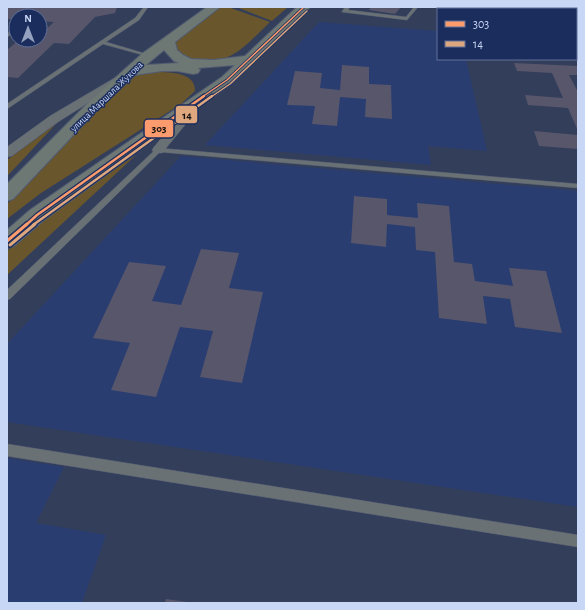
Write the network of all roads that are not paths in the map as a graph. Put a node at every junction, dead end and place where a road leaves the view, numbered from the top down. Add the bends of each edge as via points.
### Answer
1 (146, 7) edge
2 (214, 7) edge
3 (348, 7) edge
4 (416, 7) edge
5 (300, 9) edge
6 (168, 41) junction
7 (104, 43) junction
8 (148, 56) junction
9 (249, 59) junction
10 (130, 72) junction
11 (204, 87) junction
12 (7, 107) edge
13 (158, 150) junction
14 (7, 153) edge
15 (578, 186) edge
16 (7, 196) edge
17 (7, 241) edge
18 (7, 296) edge
19 (7, 450) edge
20 (578, 541) edge

1 - 7 lane via 137,19
2 - 6 main road, улица Маршала Жукова
3 - 4 lane via 344,11 407,19
5 - 9 main road
6 - 8 main road, улица Маршала Жукова
6 - 9 main road via 168,48 173,55 192,63 211,64
7 - 8 lane
7 - 12 lane
8 - 10 main road, улица Маршала Жукова
9 - 11 main road via 227,80
10 - 11 main road via 146,68 184,68 195,71
10 - 14 street via 54,119
10 - 16 main road, улица Маршала Жукова via 91,108
11 - 13 street
11 - 17 main road via 37,215
13 - 15 lane
13 - 18 lane
19 - 20 lane

